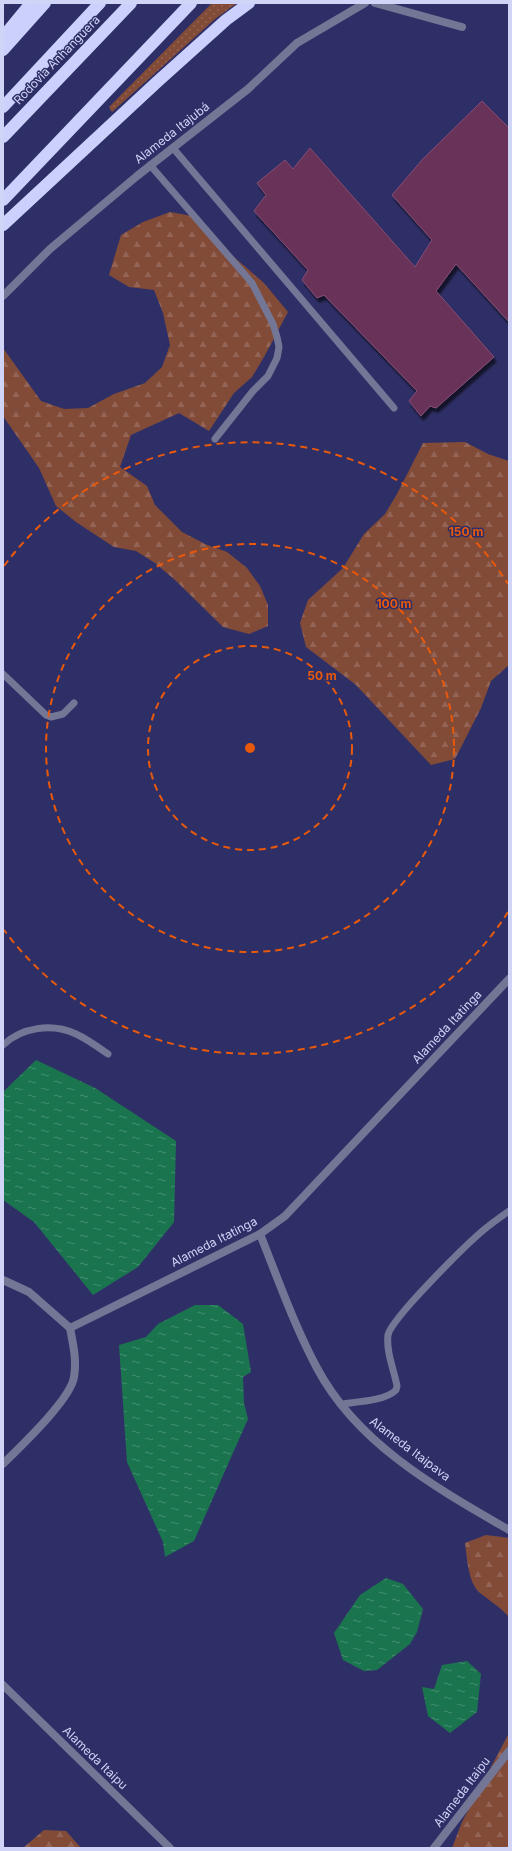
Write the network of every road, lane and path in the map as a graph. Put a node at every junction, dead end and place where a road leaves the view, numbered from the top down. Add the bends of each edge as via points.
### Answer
1 (30, 3) edge
2 (45, 3) edge
3 (100, 3) edge
4 (131, 3) edge
5 (191, 3) edge
6 (249, 3) edge
7 (365, 3) edge
8 (376, 3) edge
9 (462, 27) dead end
10 (3, 37) edge
11 (3, 50) edge
12 (3, 107) edge
13 (3, 137) edge
14 (173, 148) junction
15 (150, 165) junction
16 (3, 200) edge
17 (3, 225) edge
18 (3, 296) edge
19 (394, 408) dead end
20 (215, 439) dead end
21 (3, 674) edge
22 (74, 703) dead end
23 (509, 979) edge
24 (3, 1044) edge
25 (108, 1054) dead end
26 (509, 1211) edge
27 (260, 1234) junction
28 (3, 1280) edge
29 (70, 1328) junction
30 (341, 1404) junction
31 (3, 1464) edge
32 (509, 1530) edge
33 (3, 1685) edge
34 (509, 1751) edge
35 (170, 1848) edge
36 (434, 1848) edge

1 - 10 highway
2 - 11 highway
3 - 12 highway, Rodovia Anhanguera
4 - 13 highway, Rodovia Anhanguera
5 - 16 highway
6 - 17 highway via 226,20 157,82
7 - 14 street, Alameda Itajubá via 297,42 248,89
8 - 9 street
14 - 15 street, Alameda Itajubá
14 - 19 lane
15 - 18 street, Alameda Itajubá via 50,249
15 - 20 lane via 252,283 277,337 277,358 268,376
21 - 22 lane via 46,715 51,717 63,714
23 - 27 street, Alameda Itatinga via 285,1216
24 - 25 lane via 12,1036 33,1029 54,1028 75,1034
26 - 30 lane via 480,1233 390,1328 388,1336 396,1390 375,1399
27 - 29 street, Alameda Itatinga
27 - 30 street, Alameda Itaipava via 317,1369
28 - 29 street via 29,1292
29 - 31 street via 75,1358 74,1378 55,1409
30 - 32 street, Alameda Itaipava via 375,1441 418,1474
33 - 35 street, Alameda Itaipu
34 - 36 street, Alameda Itaipu

